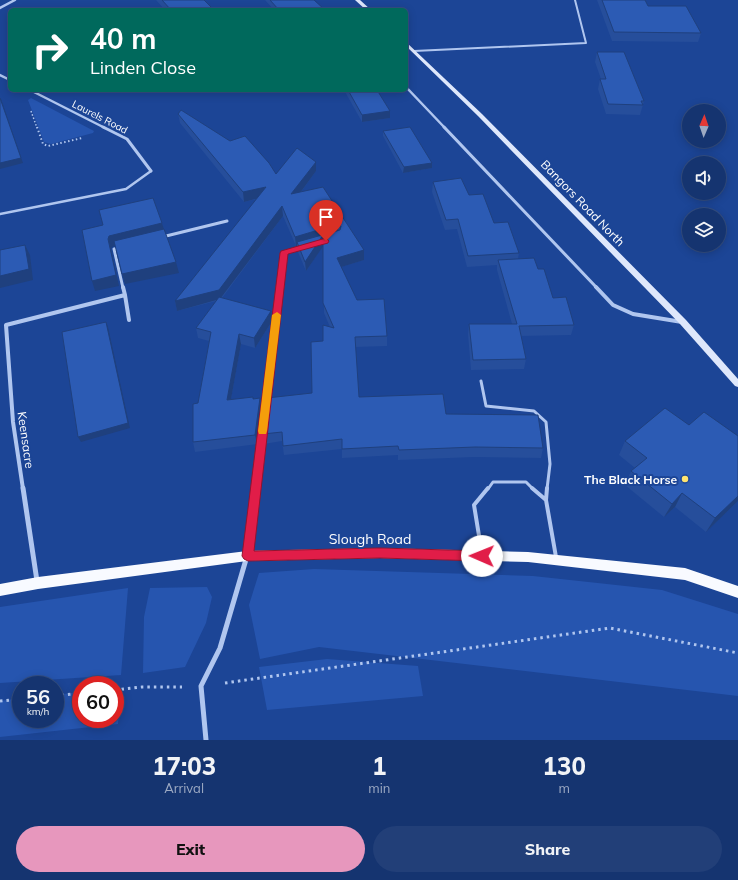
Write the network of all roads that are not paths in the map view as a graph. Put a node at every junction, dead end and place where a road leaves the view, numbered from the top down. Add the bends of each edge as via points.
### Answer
1 (15, 0) edge
2 (357, 0) edge
3 (575, 0) edge
4 (0, 8) edge
5 (367, 8) edge
6 (408, 45) edge
7 (414, 51) junction
8 (408, 89) edge
9 (34, 92) edge
10 (151, 171) joint
11 (0, 214) edge
12 (227, 222) dead end
13 (159, 238) edge
14 (129, 246) edge
15 (305, 247) edge
16 (125, 295) junction
17 (129, 320) dead end
18 (683, 322) junction
19 (481, 381) dead end
20 (738, 384) edge
21 (546, 500) junction
22 (248, 556) junction
23 (482, 556) junction
24 (556, 560) junction
25 (38, 583) junction
26 (0, 590) edge
27 (738, 592) edge
28 (206, 740) edge

1 - 4 street
2 - 5 street
3 - 7 lane via 586,43
6 - 7 street, Bangors Road North
7 - 18 street, Bangors Road North
8 - 18 street via 613,305 633,314
9 - 10 street, Laurels Road via 128,139
10 - 11 lane via 126,189
12 - 13 street
14 - 16 street via 114,249
15 - 22 street via 284,253
16 - 17 street
16 - 25 street, Keensacre via 6,325 13,422
18 - 20 street, Bangors Road North
19 - 21 lane via 486,406 534,411 546,422 550,464
21 - 23 lane via 526,482 493,482 474,506
21 - 24 lane
22 - 23 main road, Slough Road via 380,553
22 - 25 main road, Slough Road
22 - 28 street via 220,648 201,686
23 - 24 main road, Slough Road
24 - 27 main road, Slough Road via 685,574
25 - 26 main road, Slough Road

